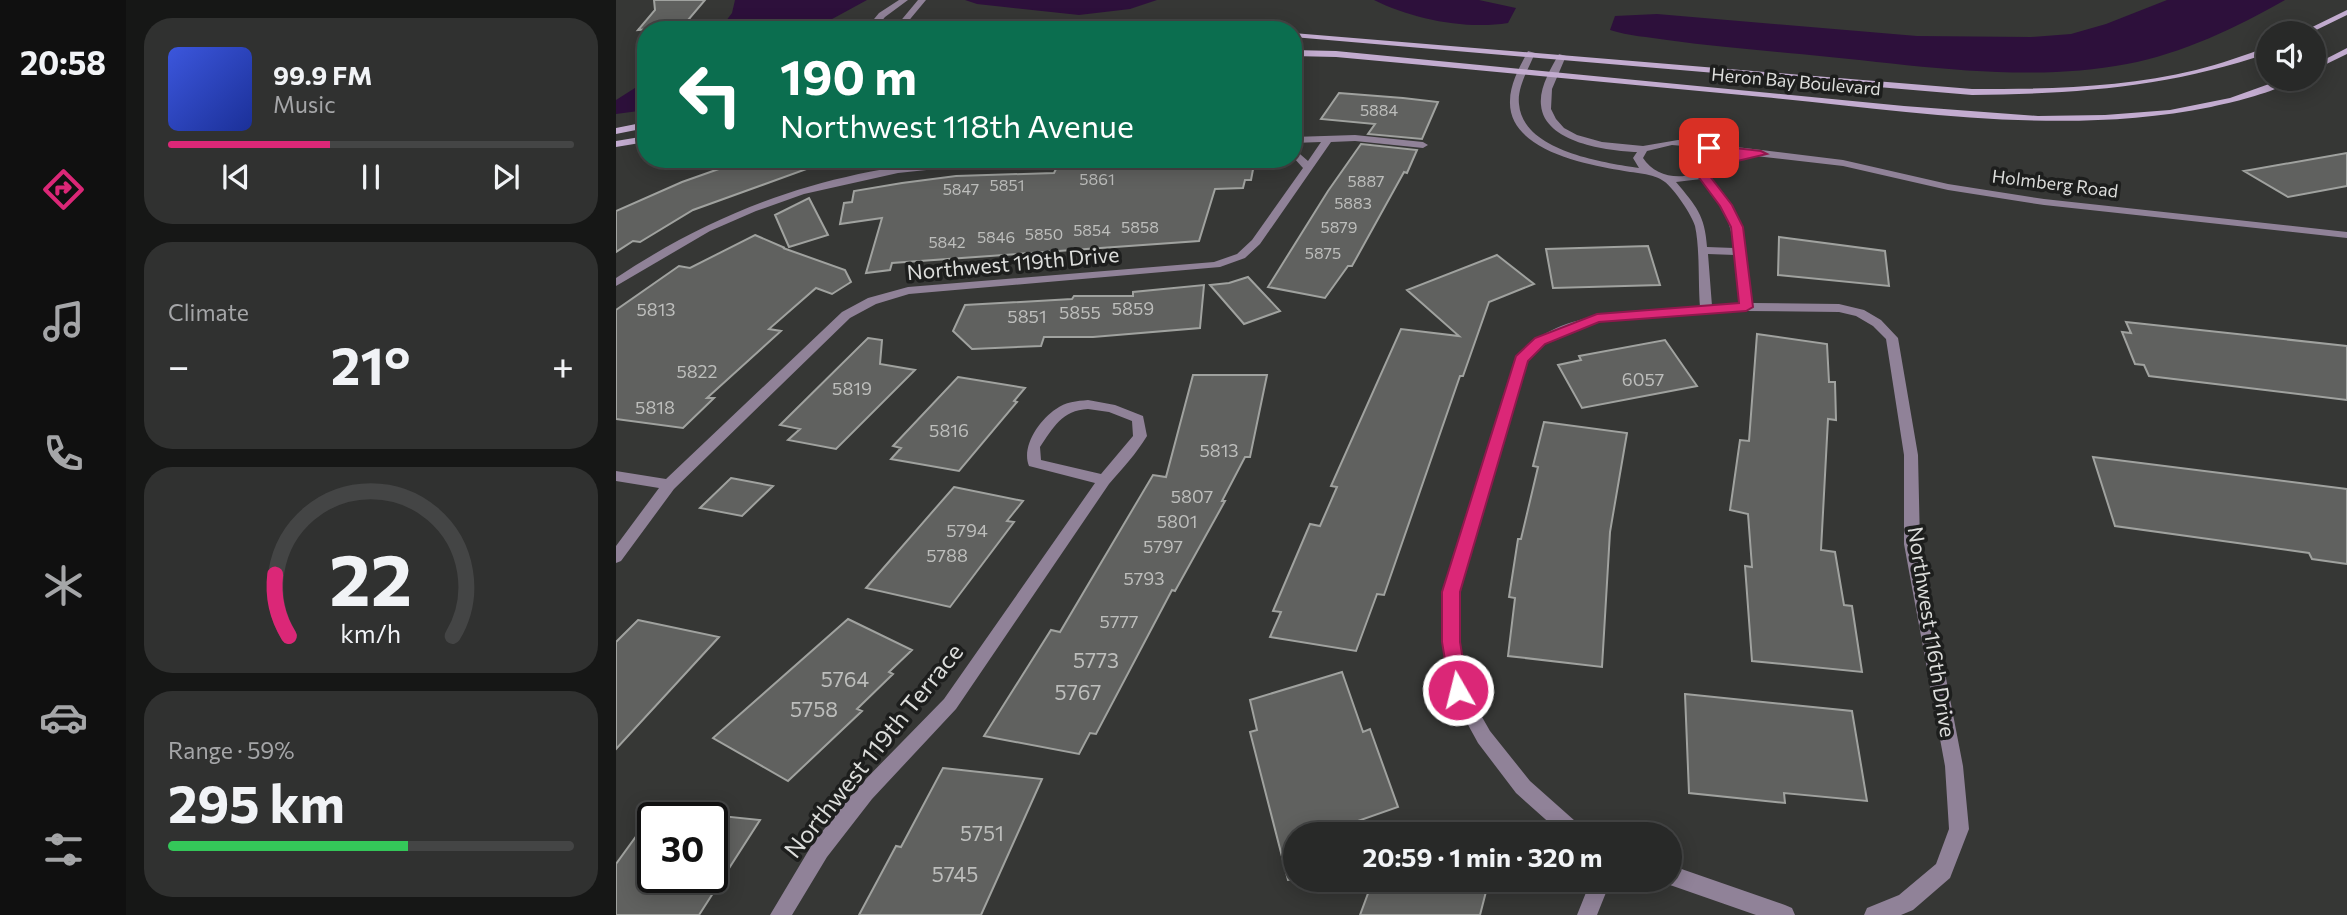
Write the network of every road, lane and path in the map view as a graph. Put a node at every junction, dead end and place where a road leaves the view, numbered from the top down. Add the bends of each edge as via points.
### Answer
1 (904, 0) edge
2 (922, 0) edge
3 (2347, 12) edge
4 (877, 21) edge
5 (904, 21) edge
6 (2326, 22) edge
7 (1302, 36) edge
8 (2347, 51) edge
9 (1302, 53) edge
10 (1531, 53) junction
11 (2256, 55) edge
12 (1562, 56) junction
13 (2326, 62) edge
14 (1524, 73) junction
15 (1554, 75) junction
16 (2262, 91) edge
17 (637, 127) edge
18 (616, 131) edge
19 (1328, 139) junction
20 (637, 140) edge
21 (1302, 140) edge
22 (616, 144) edge
23 (1423, 145) dead end
24 (1695, 145) junction
25 (1643, 149) junction
26 (1761, 154) junction
27 (1302, 161) edge
28 (1714, 166) junction
29 (1308, 167) junction
30 (913, 168) edge
31 (1651, 173) junction
32 (1703, 175) junction
33 (1667, 177) junction
34 (2347, 234) edge
35 (1702, 250) junction
36 (1741, 252) junction
37 (616, 284) edge
38 (1746, 307) junction
39 (1706, 309) junction
40 (616, 475) edge
41 (1104, 480) junction
42 (669, 485) junction
43 (616, 558) edge
44 (1562, 822) edge
45 (1682, 879) edge
46 (1596, 892) edge
47 (780, 915) edge
48 (1587, 915) edge
49 (1786, 915) edge
50 (1874, 915) edge

1 - 4 street
2 - 5 street
3 - 6 street
7 - 10 street, Heron Bay Boulevard
8 - 13 street
9 - 14 street, Heron Bay Boulevard
10 - 12 street, Heron Bay Boulevard
10 - 14 street
11 - 12 street, Heron Bay Boulevard via 2184,76 2024,92 1906,88
12 - 15 street
14 - 15 street, Heron Bay Boulevard
14 - 31 street via 1513,106 1517,118 1541,143 1580,160
15 - 16 street, Heron Bay Boulevard via 1955,113 2072,118 2179,110
15 - 25 street, Holmberg Road via 1545,108 1563,130 1598,145
17 - 18 street
19 - 21 street
19 - 23 street
19 - 29 street, Northwest 119th Drive
20 - 22 street
24 - 25 street, Holmberg Road via 1661,143
24 - 26 street, Holmberg Road
24 - 28 street via 1710,154
25 - 31 street via 1638,158
26 - 28 street, Holmberg Road
26 - 34 street, Holmberg Road via 1843,163 1948,187 2044,202
27 - 29 street
28 - 32 street
29 - 42 street, Northwest 119th Drive via 1256,242 1241,256 1216,265 908,291 872,301 846,315
30 - 37 street via 883,171 730,217 682,241
31 - 33 street
32 - 33 street
32 - 36 street via 1737,227
33 - 35 street via 1699,225
35 - 36 street
35 - 39 street
36 - 38 street
38 - 39 street, Northwest 116th Drive
38 - 50 street, Northwest 116th Drive via 1839,308 1860,313 1892,338 1911,455 1912,544 1954,766 1959,829 1942,871 1906,903
39 - 44 street, Northwest 116th Drive via 1597,318 1540,341 1521,359 1451,592 1451,642 1458,690 1484,737 1523,787
40 - 42 street
41 - 41 street, Northwest 119th Terrace via 1140,436 1138,419 1127,412 1084,404 1060,411 1033,447 1034,463
41 - 47 street, Northwest 119th Terrace via 950,704 865,793 820,850
42 - 43 street, Northwest 119th Drive
45 - 49 street
46 - 48 street

